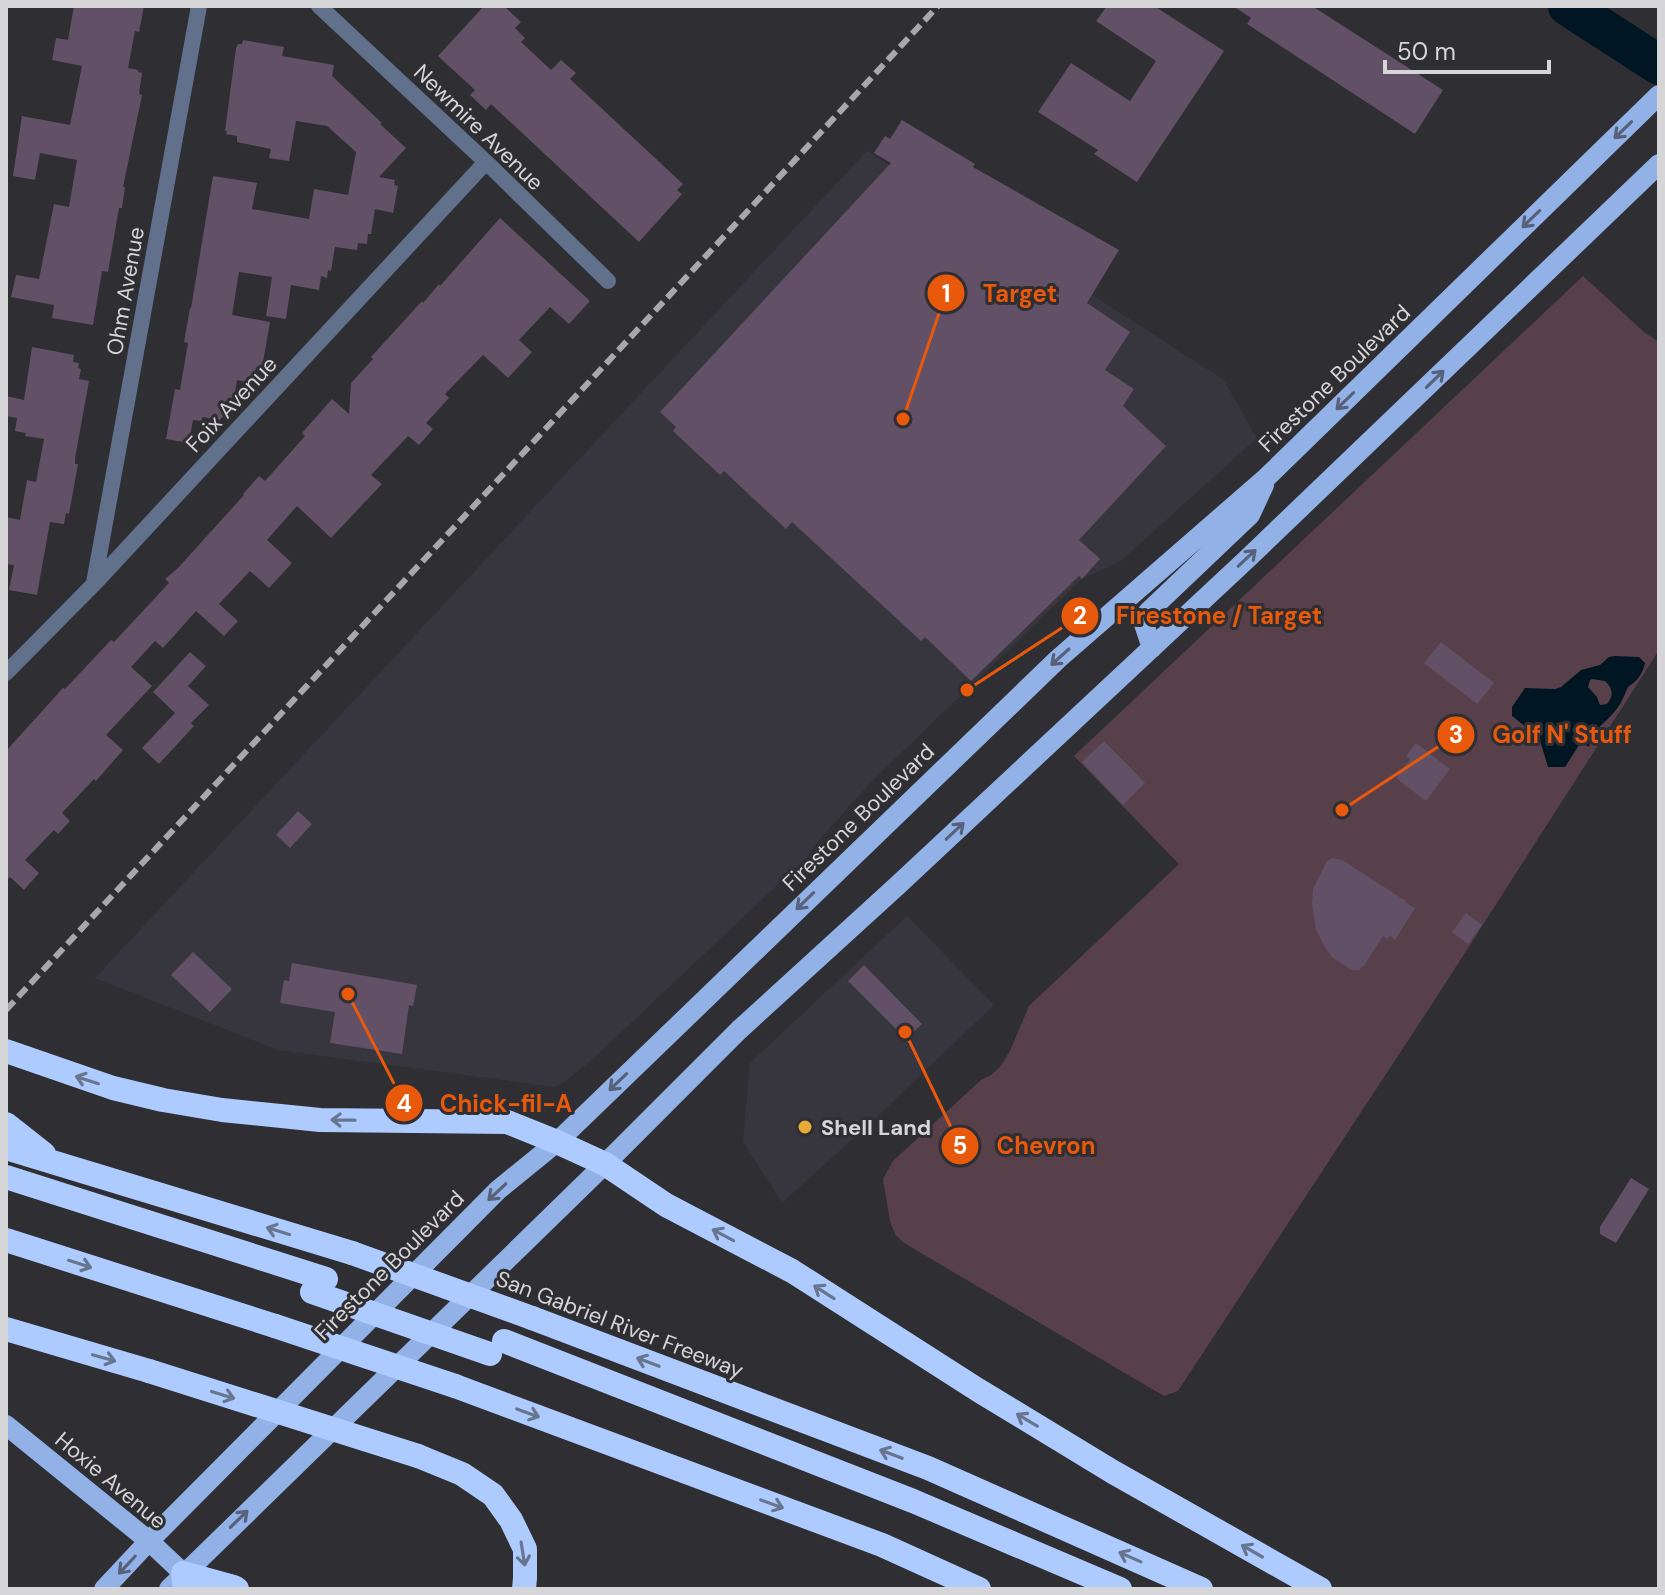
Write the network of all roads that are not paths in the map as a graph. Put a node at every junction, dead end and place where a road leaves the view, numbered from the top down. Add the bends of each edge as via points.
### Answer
1 (199, 6) edge
2 (319, 6) edge
3 (1659, 95) edge
4 (486, 162) junction
5 (1659, 164) edge
6 (608, 281) dead end
7 (1267, 477) junction
8 (94, 584) junction
9 (1152, 648) junction
10 (6, 673) edge
11 (6, 1051) edge
12 (6, 1124) edge
13 (557, 1142) junction
14 (6, 1148) edge
15 (55, 1163) junction
16 (605, 1164) junction
17 (6, 1177) edge
18 (6, 1192) edge
19 (6, 1240) edge
20 (319, 1286) junction
21 (6, 1329) edge
22 (497, 1347) junction
23 (6, 1425) edge
24 (149, 1541) junction
25 (179, 1584) edge
26 (104, 1589) edge
27 (237, 1589) edge
28 (524, 1589) edge
29 (979, 1589) edge
30 (1084, 1589) edge
31 (1120, 1589) edge
32 (1201, 1589) edge
33 (1320, 1589) edge

1 - 8 street, Ohm Avenue
2 - 4 street, Newmire Avenue
3 -> 7 main road, Firestone Boulevard
4 - 6 street, Newmire Avenue
4 - 8 street, Foix Avenue
9 -> 5 main road
7 - 9 main road via 1250,515 1148,612 1144,624
7 -> 13 main road, Firestone Boulevard via 1058,659
8 - 10 street, Foix Avenue
16 -> 9 main road via 739,1030
13 -> 11 highway via 507,1122 320,1120 222,1110 113,1088
12 - 15 highway
13 - 16 highway
13 -> 24 main road, Firestone Boulevard via 498,1190
14 - 15 highway, San Gabriel River Freeway
32 -> 15 highway, San Gabriel River Freeway, bridge via 928,1468 532,1318 352,1253
25 -> 16 main road
33 -> 16 highway via 1113,1472 792,1271 666,1205
17 - 20 highway
18 - 20 highway
19 -> 29 highway, bridge via 455,1386 882,1545
20 - 22 highway
21 -> 28 highway, bridge via 462,1474 493,1495 511,1520 525,1549
22 - 30 highway
22 - 31 highway via 913,1501
23 - 24 main road, Hoxie Avenue
24 - 25 main road, Hoxie Avenue
24 -> 26 main road, Firestone Boulevard
25 - 27 highway

